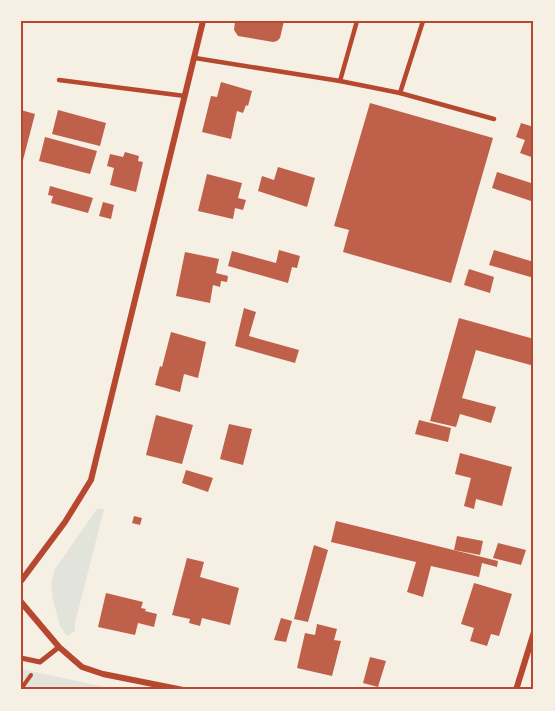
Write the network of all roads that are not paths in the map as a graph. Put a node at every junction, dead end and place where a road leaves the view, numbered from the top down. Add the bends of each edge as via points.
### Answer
1 (203, 21) edge
2 (357, 21) edge
3 (423, 21) edge
4 (195, 58) junction
5 (58, 80) dead end
6 (340, 81) junction
7 (400, 93) junction
8 (185, 96) junction
9 (494, 119) dead end
10 (21, 581) edge
11 (21, 602) edge
12 (534, 632) edge
13 (58, 648) junction
14 (21, 658) edge
15 (183, 690) edge
16 (516, 690) edge

1 - 4 street
2 - 6 lane
3 - 7 lane
4 - 6 lane
4 - 8 street
5 - 8 lane
6 - 7 lane
7 - 9 lane
8 - 10 street via 91,480
11 - 13 street
12 - 16 street
13 - 14 street via 40,662
13 - 15 street via 82,667

